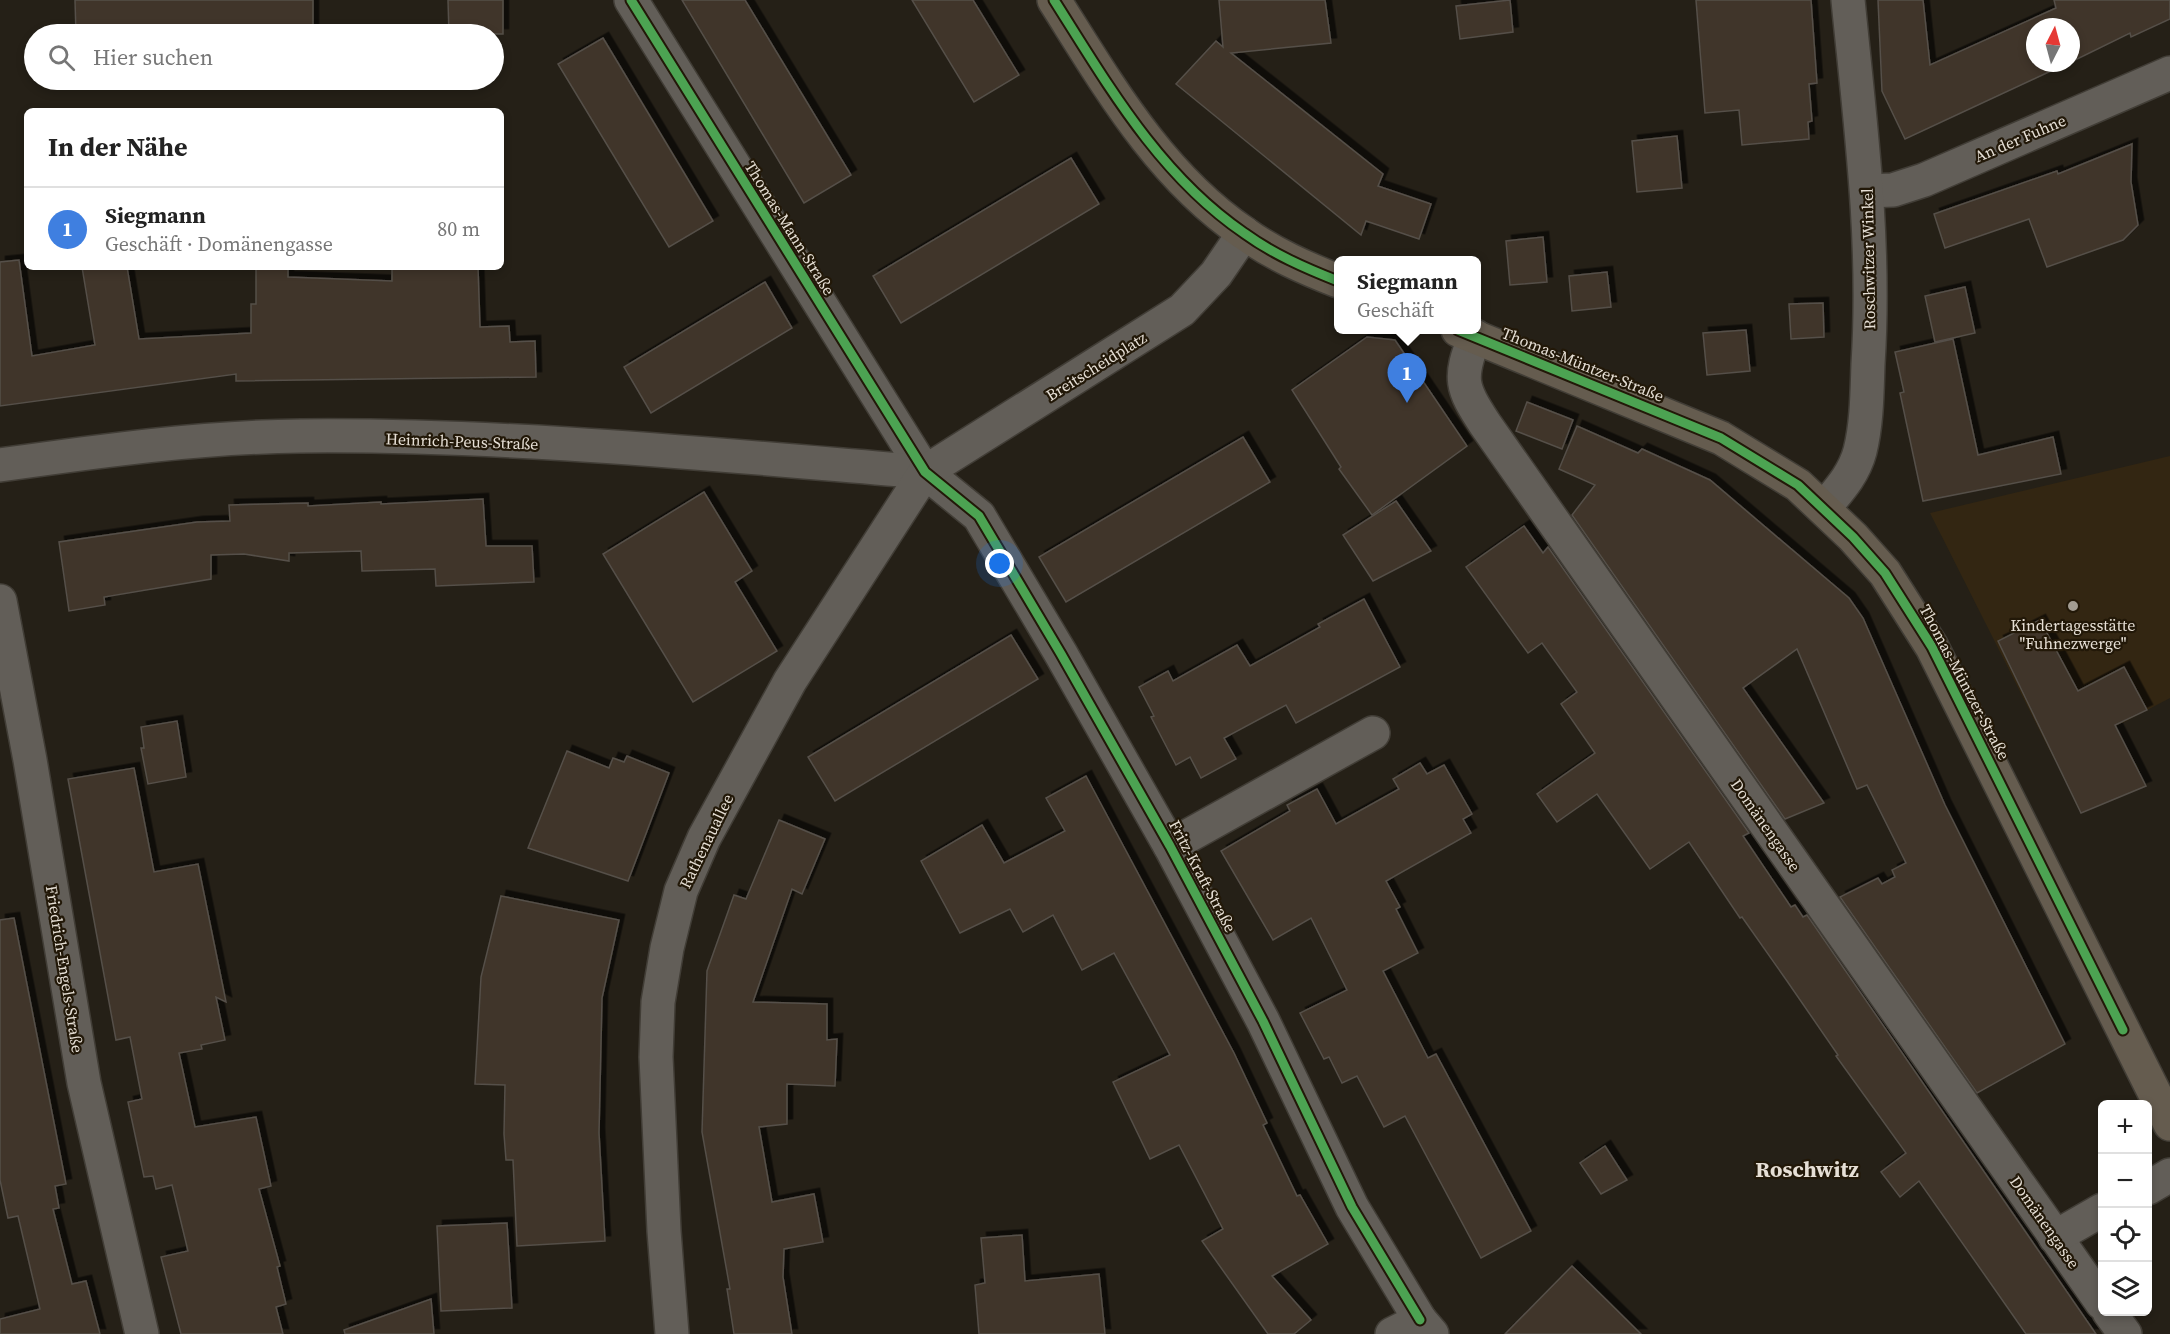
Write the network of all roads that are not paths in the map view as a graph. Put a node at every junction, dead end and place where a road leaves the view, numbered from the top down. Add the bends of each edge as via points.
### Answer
1 (631, 0) edge
2 (1054, 0) edge
3 (1848, 0) edge
4 (2170, 73) edge
5 (1868, 191) junction
6 (1244, 234) junction
7 (1334, 279) edge
8 (1466, 334) edge
9 (1468, 334) edge
10 (0, 465) edge
11 (925, 472) junction
12 (1824, 508) junction
13 (0, 601) edge
14 (1373, 733) dead end
15 (1170, 846) junction
16 (2170, 1124) edge
17 (2170, 1175) edge
18 (2152, 1186) edge
19 (2098, 1213) edge
20 (2055, 1237) junction
21 (2098, 1296) edge
22 (2112, 1316) edge
23 (1415, 1329) edge
24 (142, 1334) edge
25 (672, 1334) edge
26 (2125, 1334) edge

1 - 11 street, Thomas-Mann-Straße
2 - 6 main road via 1144,139 1177,176
3 - 5 street, Roschwitzer Winkel
4 - 5 street, An der Fuhne via 1923,180 1893,190
5 - 12 street, Roschwitzer Winkel via 1872,307 1860,450 1850,477
6 - 7 main road via 1302,267
6 - 11 street, Breitscheidplatz via 1216,274 1182,310
8 - 20 street, Domänengasse via 1464,386 1485,424
9 - 12 main road, Thomas-Müntzer-Straße via 1721,438 1798,486
10 - 11 street, Heinrich-Peus-Straße via 162,443 301,436 530,442
11 - 15 street, Fritz-Kraft-Straße via 980,516
11 - 25 street, Rathenauallee via 790,681 704,838 681,891 658,1002 656,1057
12 - 16 main road, Thomas-Müntzer-Straße via 1885,573 1932,647
13 - 24 street, Friedrich-Engels-Straße via 84,1083
14 - 15 street
15 - 23 street, Fritz-Kraft-Straße via 1263,1021
17 - 18 street
19 - 20 street
20 - 21 street, Domänengasse
22 - 26 street

